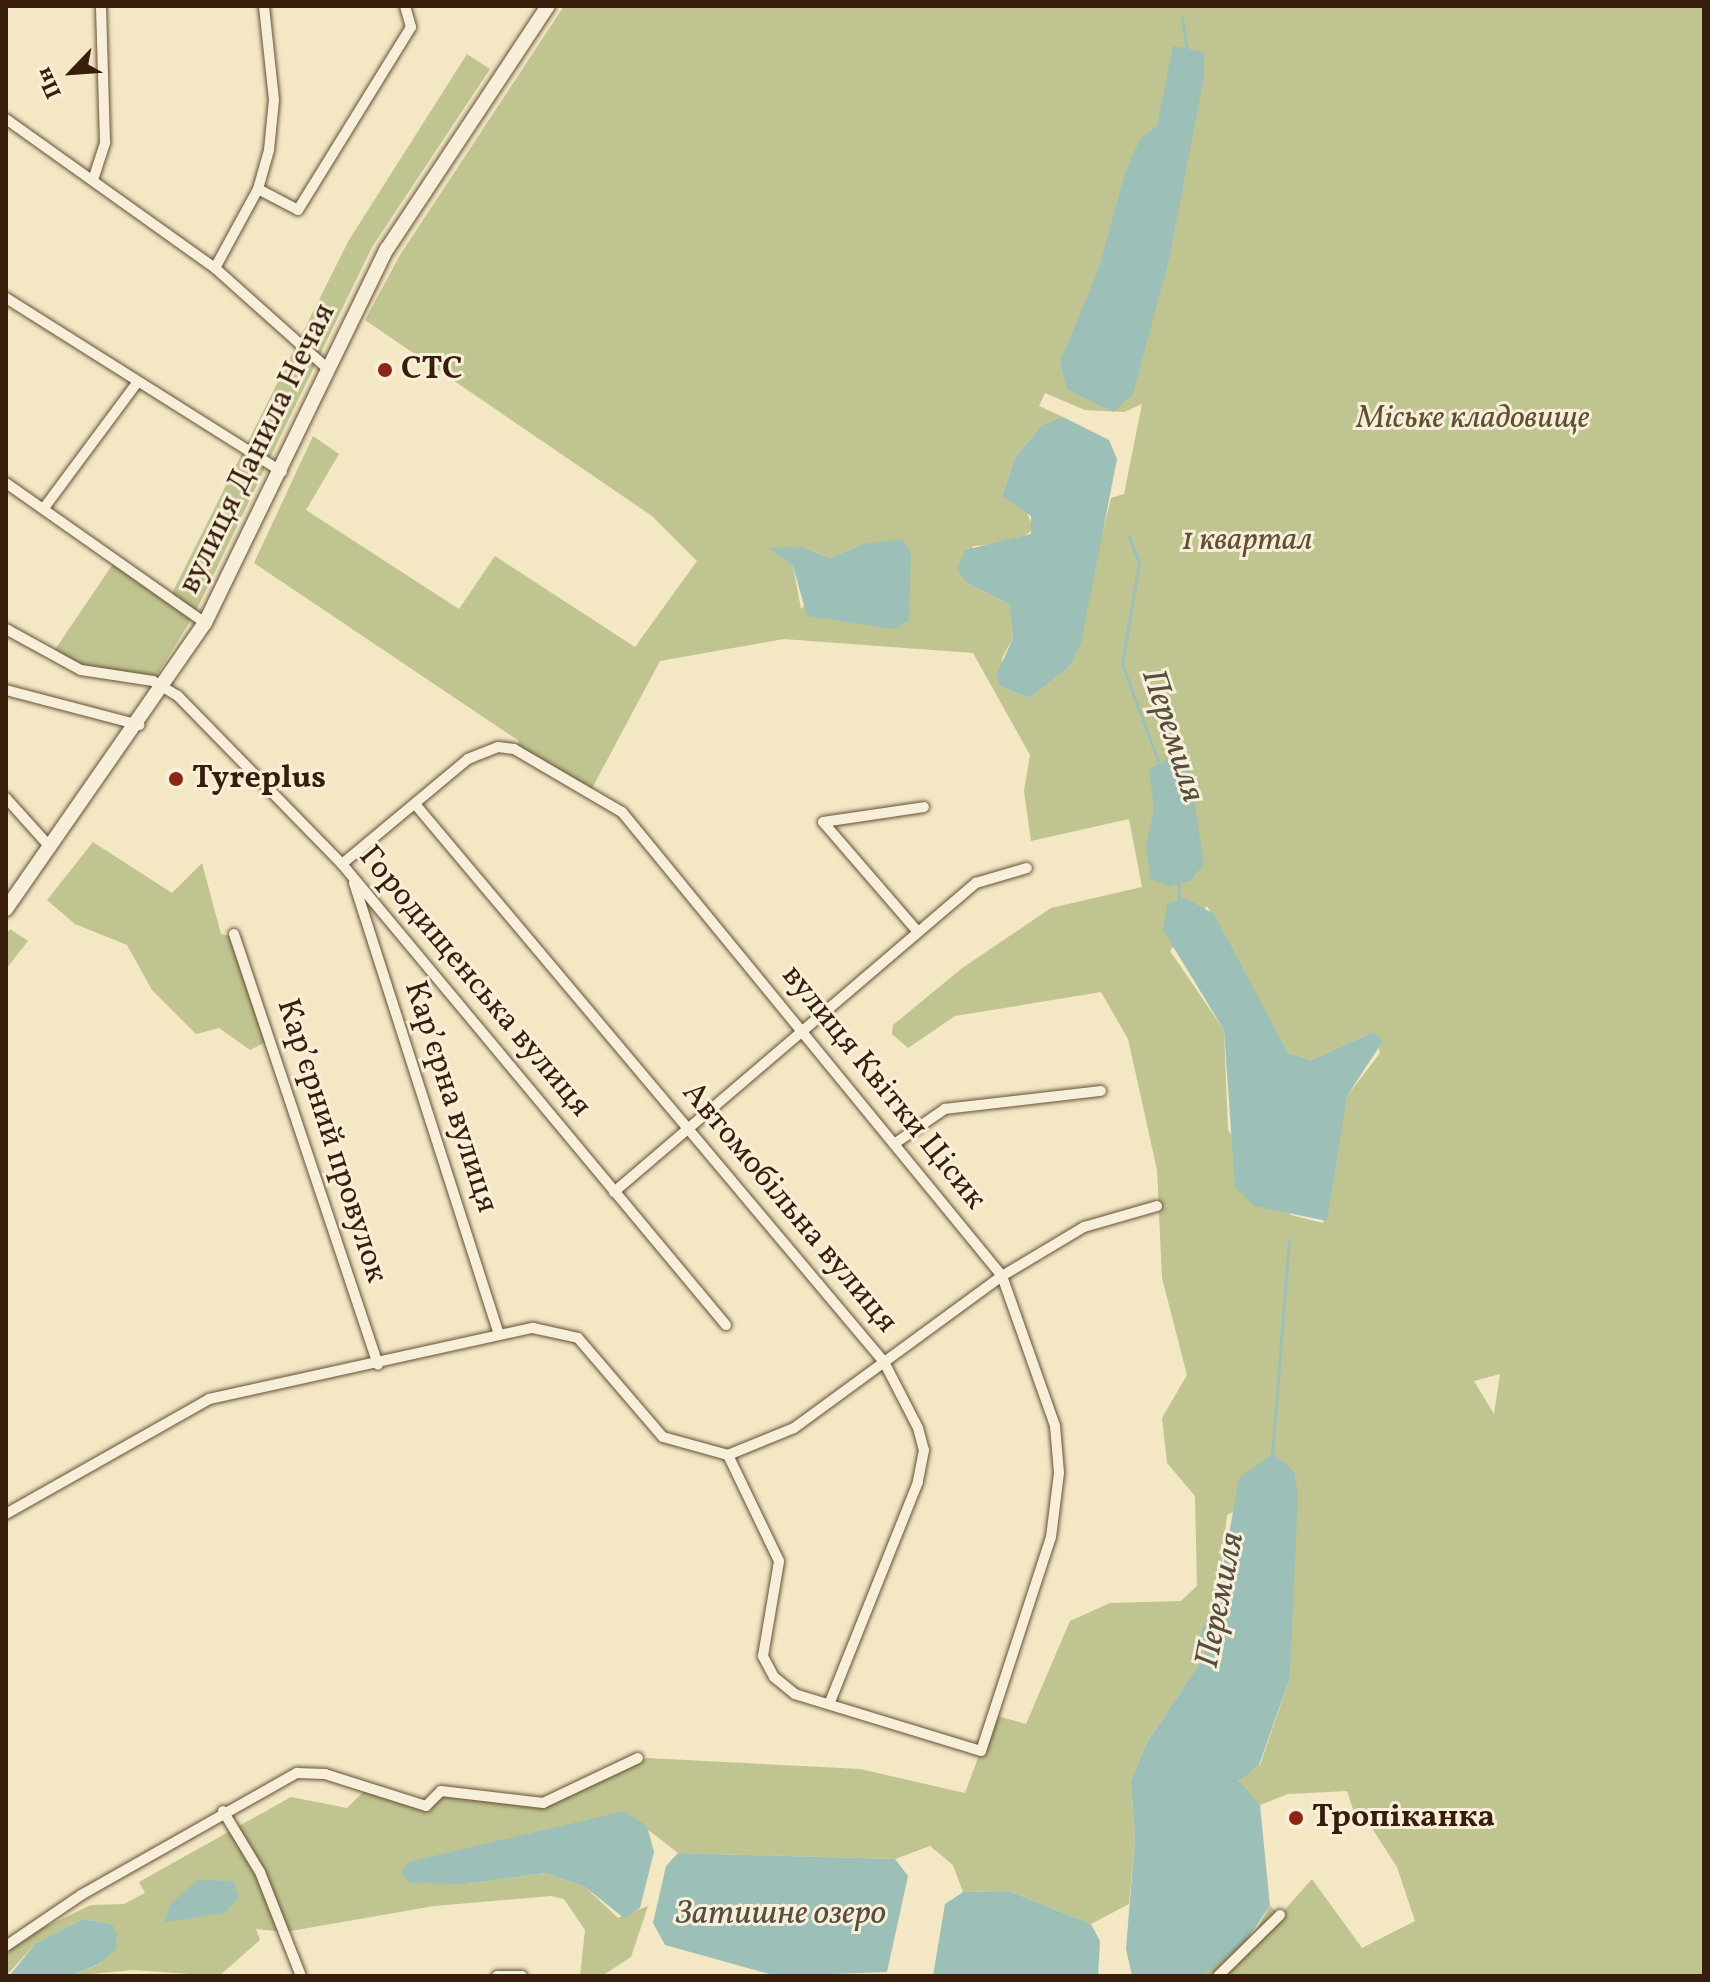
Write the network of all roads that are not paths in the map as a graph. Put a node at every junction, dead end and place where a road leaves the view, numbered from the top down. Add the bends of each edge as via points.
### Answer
1 (101, 6) edge
2 (264, 6) edge
3 (405, 6) edge
4 (548, 6) edge
5 (6, 119) edge
6 (93, 180) junction
7 (258, 189) junction
8 (215, 268) junction
9 (6, 298) edge
10 (327, 368) junction
11 (136, 384) junction
12 (282, 472) junction
13 (6, 483) edge
14 (44, 508) junction
15 (205, 623) junction
16 (6, 629) edge
17 (166, 687) junction
18 (6, 690) edge
19 (139, 725) junction
20 (6, 798) edge
21 (415, 804) junction
22 (924, 807) dead end
23 (51, 848) junction
24 (342, 864) junction
25 (1027, 868) dead end
26 (352, 875) junction
27 (6, 909) edge
28 (918, 932) junction
29 (234, 934) dead end
30 (804, 1030) junction
31 (1101, 1091) dead end
32 (689, 1129) junction
33 (894, 1144) junction
34 (614, 1192) junction
35 (1157, 1206) dead end
36 (1002, 1276) junction
37 (726, 1325) dead end
38 (499, 1334) junction
39 (884, 1362) junction
40 (378, 1365) junction
41 (728, 1455) junction
42 (6, 1514) edge
43 (829, 1704) junction
44 (638, 1758) dead end
45 (223, 1811) junction
46 (1280, 1915) dead end
47 (6, 1946) edge
48 (301, 1976) edge
49 (497, 1976) edge
50 (522, 1976) edge
51 (1218, 1976) edge

1 - 6 street via 105,142
2 - 7 street via 274,100
3 - 7 street via 411,27 298,210
4 - 10 main road, вулиця Данила Нечая via 387,249
5 - 6 street
6 - 8 street
7 - 8 street
8 - 10 street
9 - 11 street
10 - 12 main road, вулиця Данила Нечая
11 - 12 street
11 - 14 street
12 - 15 main road, вулиця Данила Нечая
13 - 14 street
14 - 15 street
15 - 17 main road, вулиця Данила Нечая
16 - 17 street via 81,670
17 - 19 main road, вулиця Данила Нечая
17 - 24 street, Городищенська вулиця
18 - 19 street
19 - 23 main road, вулиця Данила Нечая
20 - 23 street
21 - 24 street, вулиця Квітки Цісик
21 - 30 street, вулиця Квітки Цісик via 468,759 498,747 590,792 633,821
21 - 32 street, Автомобільна вулиця
22 - 28 street via 823,822
23 - 27 main road, вулиця Данила Нечая
24 - 26 street, Городищенська вулиця
25 - 28 street via 976,883
26 - 34 street, Городищенська вулиця
26 - 38 street, Карʼєрна вулиця
28 - 30 street
29 - 40 street, Карʼєрний провулок
30 - 32 street
30 - 33 street, вулиця Квітки Цісик
31 - 33 street via 945,1109
32 - 34 street
32 - 39 street, Автомобільна вулиця
33 - 36 street, вулиця Квітки Цісик
34 - 37 street, Городищенська вулиця
35 - 36 street via 1094,1221
36 - 39 street
36 - 43 street, вулиця Квітки Цісик via 1055,1426 1059,1473 1051,1537 981,1751
38 - 40 street
38 - 41 street via 549,1327 569,1333 588,1346 652,1429 689,1449
39 - 41 street via 794,1428
39 - 43 street, Автомобільна вулиця via 918,1428 924,1459 877,1598
40 - 42 street via 209,1399
41 - 43 street via 779,1561 766,1665 795,1694
44 - 45 street via 543,1803 441,1791 426,1806 325,1774 297,1773
45 - 47 street
45 - 48 street via 260,1872
46 - 51 street
49 - 50 street

